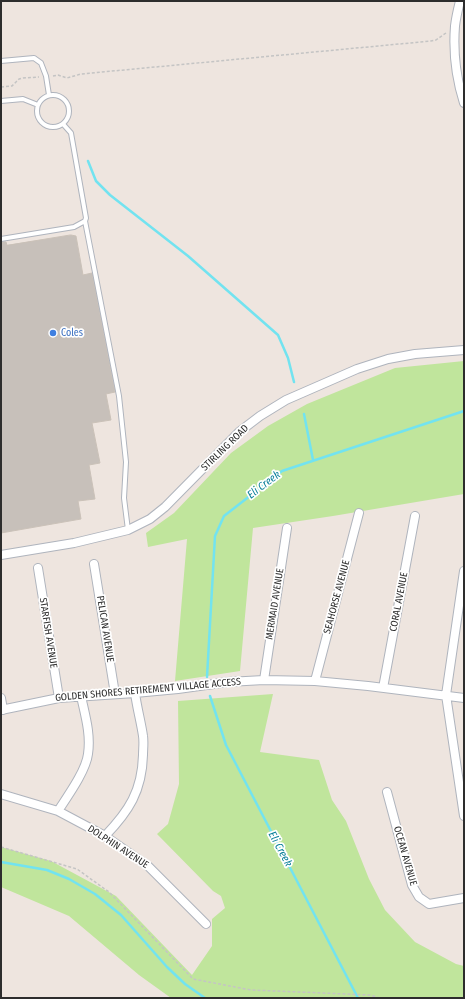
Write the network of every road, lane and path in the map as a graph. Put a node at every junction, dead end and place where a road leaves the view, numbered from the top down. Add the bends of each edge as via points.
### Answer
1 (461, 6) edge
2 (455, 32) junction
3 (1, 61) edge
4 (46, 76) junction
5 (1, 87) edge
6 (49, 95) junction
7 (1, 101) edge
8 (464, 103) edge
9 (38, 105) junction
10 (63, 124) junction
11 (85, 221) junction
12 (1, 239) edge
13 (462, 350) edge
14 (359, 513) dead end
15 (415, 516) dead end
16 (287, 528) dead end
17 (128, 530) junction
18 (1, 555) edge
19 (94, 564) dead end
20 (38, 568) dead end
21 (464, 571) edge
22 (264, 680) junction
23 (315, 681) junction
24 (383, 688) junction
25 (115, 694) junction
26 (135, 694) junction
27 (446, 695) junction
28 (81, 696) junction
29 (1, 698) edge
30 (59, 698) junction
31 (464, 698) edge
32 (2, 710) edge
33 (387, 792) dead end
34 (1, 794) edge
35 (58, 812) junction
36 (464, 816) edge
37 (105, 836) junction
38 (1, 847) edge
39 (464, 898) edge
40 (206, 924) dead end
41 (380, 998) edge

1 - 2 street
2 - 4 path via 431,41 81,74 67,78 58,75
2 - 8 street via 456,71
3 - 4 lane via 34,58 41,63
4 - 5 path via 23,78 12,86
4 - 6 lane
6 - 9 lane
6 - 10 lane via 60,96 68,104 69,115
7 - 9 lane via 23,99
9 - 10 lane via 38,116 44,124 53,127
10 - 11 lane via 71,133
11 - 12 lane via 74,227
11 - 17 lane via 119,396 126,462 124,498
13 - 17 street, STIRLING ROAD via 388,359 286,400 239,432 165,507 150,519
14 - 23 street, SEAHORSE AVENUE
15 - 24 street, CORAL AVENUE
16 - 22 street, MERMAID AVENUE
17 - 18 street, STIRLING ROAD via 74,543
19 - 25 street, PELICAN AVENUE
20 - 30 street, STARFISH AVENUE
21 - 27 street
22 - 23 street, GOLDEN SHORES RETIREMENT VILLAGE ACCESS
22 - 26 street, GOLDEN SHORES RETIREMENT VILLAGE ACCESS
23 - 24 street, GOLDEN SHORES RETIREMENT VILLAGE ACCESS
24 - 27 street, GOLDEN SHORES RETIREMENT VILLAGE ACCESS
25 - 26 street, GOLDEN SHORES RETIREMENT VILLAGE ACCESS
25 - 28 street, GOLDEN SHORES RETIREMENT VILLAGE ACCESS
26 - 37 street via 144,737 140,784 121,819
27 - 31 street, GOLDEN SHORES RETIREMENT VILLAGE ACCESS
27 - 36 street
28 - 30 street, GOLDEN SHORES RETIREMENT VILLAGE ACCESS
28 - 35 street via 88,728 88,754
29 - 32 street
30 - 32 street, GOLDEN SHORES RETIREMENT VILLAGE ACCESS
33 - 39 street, OCEAN AVENUE via 412,885 419,897 429,904
34 - 35 street, DOLPHIN AVENUE
35 - 37 street, DOLPHIN AVENUE
37 - 40 street, DOLPHIN AVENUE via 148,866
38 - 41 path via 77,869 108,892 192,980 251,990 370,995

